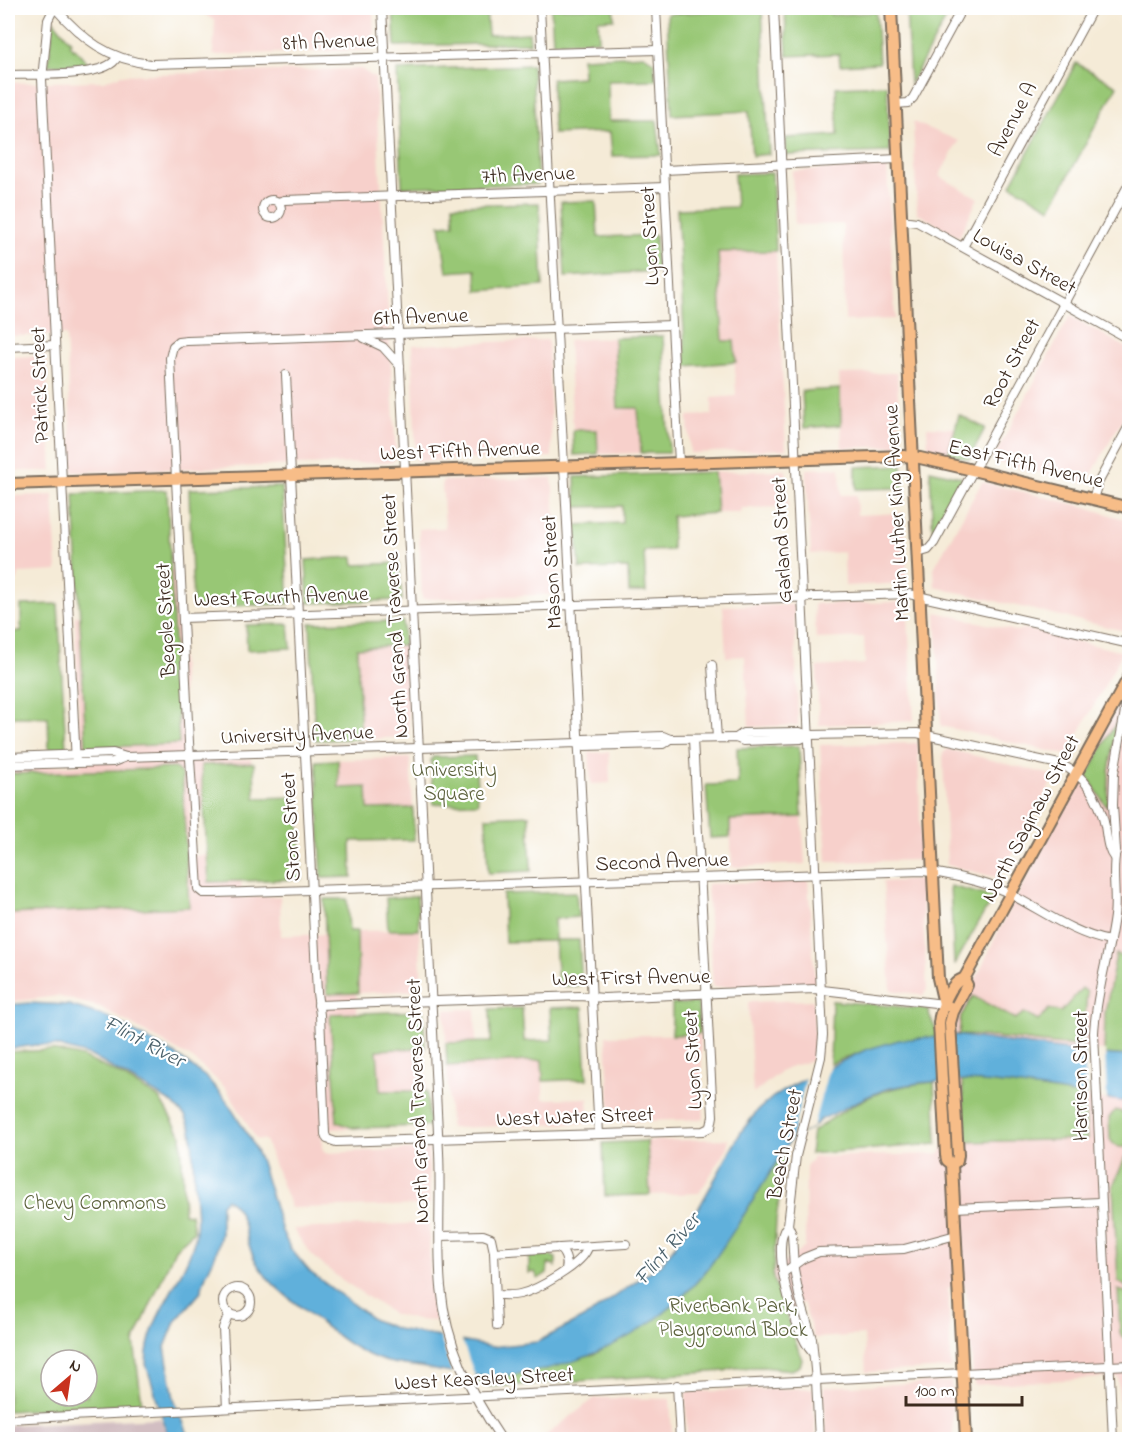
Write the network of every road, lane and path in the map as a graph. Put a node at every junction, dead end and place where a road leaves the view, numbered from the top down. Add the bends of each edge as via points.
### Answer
1 (55, 8) edge
2 (382, 8) edge
3 (540, 8) edge
4 (656, 8) edge
5 (774, 8) edge
6 (891, 8) edge
7 (962, 8) edge
8 (1093, 8) edge
9 (658, 50) junction
10 (543, 54) junction
11 (117, 57) junction
12 (385, 58) junction
13 (42, 74) junction
14 (8, 75) edge
15 (896, 104) junction
16 (898, 159) junction
17 (781, 164) junction
18 (664, 170) junction
19 (1130, 182) edge
20 (665, 188) junction
21 (550, 192) junction
22 (392, 196) junction
23 (278, 202) dead end
24 (901, 220) junction
25 (963, 248) junction
26 (1064, 303) junction
27 (672, 325) junction
28 (556, 330) junction
29 (398, 335) junction
30 (362, 336) junction
31 (1130, 340) edge
32 (55, 345) junction
33 (173, 346) joint
34 (8, 347) edge
35 (400, 366) junction
36 (286, 375) dead end
37 (1130, 424) edge
38 (913, 457) junction
39 (795, 459) junction
40 (679, 463) junction
41 (563, 466) junction
42 (974, 470) junction
43 (405, 472) junction
44 (291, 476) junction
45 (175, 479) junction
46 (62, 483) junction
47 (8, 484) edge
48 (1093, 499) junction
49 (1130, 508) edge
50 (918, 553) junction
51 (920, 596) junction
52 (802, 597) junction
53 (571, 605) junction
54 (412, 610) junction
55 (298, 614) junction
56 (183, 618) junction
57 (1130, 644) edge
58 (712, 665) dead end
59 (1128, 678) edge
60 (927, 734) junction
61 (809, 735) junction
62 (717, 738) junction
63 (693, 739) junction
64 (578, 743) junction
65 (419, 747) junction
66 (304, 751) junction
67 (190, 755) junction
68 (8, 757) edge
69 (75, 759) junction
70 (8, 765) edge
71 (1075, 774) junction
72 (1114, 858) junction
73 (933, 872) junction
74 (816, 873) junction
75 (700, 877) junction
76 (585, 882) junction
77 (426, 886) junction
78 (311, 890) junction
79 (201, 891) joint
80 (1010, 894) junction
81 (1110, 941) junction
82 (821, 990) junction
83 (707, 994) junction
84 (592, 997) junction
85 (431, 1001) junction
86 (318, 1005) junction
87 (949, 1007) junction
88 (818, 1071) joint
89 (711, 1127) joint
90 (325, 1134) joint
91 (599, 1134) junction
92 (438, 1139) junction
93 (1101, 1203) junction
94 (954, 1208) junction
95 (788, 1226) junction
96 (956, 1235) junction
97 (440, 1236) junction
98 (626, 1244) dead end
99 (588, 1247) junction
100 (558, 1248) junction
101 (494, 1252) junction
102 (794, 1264) junction
103 (566, 1269) junction
104 (783, 1273) junction
105 (496, 1295) junction
106 (229, 1313) dead end
107 (497, 1326) dead end
108 (812, 1352) junction
109 (1130, 1365) edge
110 (1109, 1366) junction
111 (963, 1374) junction
112 (816, 1380) junction
113 (677, 1385) junction
114 (474, 1397) junction
115 (227, 1408) junction
116 (8, 1419) edge
117 (502, 1440) edge
118 (680, 1440) edge
119 (819, 1440) edge
120 (966, 1440) edge
121 (1113, 1440) edge

1 - 11 street, 8th Avenue via 85,39
1 - 13 street, Patrick Street via 48,18
2 - 12 street, North Grand Traverse Street
3 - 10 street, Mason Street
4 - 9 street, Lyon Street
5 - 17 street, Garland Street
6 - 15 main road, Martin Luther King Avenue
7 - 15 street via 915,95 908,103
8 - 25 street, Avenue A
9 - 10 street, 8th Avenue
9 - 18 street, Lyon Street
10 - 12 street, 8th Avenue
10 - 21 street, Mason Street
11 - 12 street, 8th Avenue via 173,65
11 - 13 street via 113,65 94,72
12 - 22 street, North Grand Traverse Street
13 - 14 street
13 - 32 street, Patrick Street
15 - 16 main road, Martin Luther King Avenue
16 - 17 street
16 - 24 main road, Martin Luther King Avenue
17 - 18 street
17 - 39 street, Garland Street
18 - 20 street, Lyon Street
19 - 26 street, Root Street
20 - 21 street, 7th Avenue
20 - 27 street, Lyon Street
21 - 22 street, 7th Avenue
21 - 28 street, Mason Street
22 - 23 street, 7th Avenue
22 - 29 street, North Grand Traverse Street
24 - 25 street, Louisa Street via 914,221
24 - 38 main road, Martin Luther King Avenue
25 - 26 street, Louisa Street
26 - 31 street, Louisa Street
26 - 42 street, Root Street
27 - 28 street, 6th Avenue
27 - 40 street, Lyon Street
28 - 29 street, 6th Avenue
28 - 41 street, Mason Street
29 - 30 street, 6th Avenue
29 - 35 street, North Grand Traverse Street
30 - 33 street, 6th Avenue via 183,341
30 - 35 street via 383,347
32 - 34 street
32 - 46 street, Patrick Street
33 - 45 street, Begole Street via 170,358
35 - 43 street, North Grand Traverse Street
36 - 44 street, Stone Street
37 - 48 street
38 - 39 main road, West Fifth Avenue
38 - 42 main road, East Fifth Avenue
38 - 50 main road, Martin Luther King Avenue
39 - 40 main road, West Fifth Avenue
39 - 52 street, Garland Street
40 - 41 main road, West Fifth Avenue
41 - 43 main road, West Fifth Avenue
41 - 53 street, Mason Street
42 - 48 main road, East Fifth Avenue
42 - 50 street, Root Street via 931,548
43 - 44 main road, West Fifth Avenue
43 - 54 street, North Grand Traverse Street
44 - 45 main road, West Fifth Avenue
44 - 55 street, Stone Street
45 - 46 main road, West Fifth Avenue
45 - 56 street, Begole Street
46 - 47 main road, West Fifth Avenue
46 - 69 street, Patrick Street
48 - 49 main road, East Fifth Avenue
50 - 51 main road, Martin Luther King Avenue
51 - 52 street, West Fourth Avenue
51 - 57 street, West Fourth Avenue
51 - 60 main road, Martin Luther King Avenue
52 - 53 street, West Fourth Avenue
52 - 61 street, Garland Street
53 - 54 street, West Fourth Avenue
53 - 64 street, Mason Street
54 - 55 street, West Fourth Avenue
54 - 65 street, North Grand Traverse Street
55 - 56 street, West Fourth Avenue
55 - 66 street, Stone Street
56 - 67 street, Begole Street
58 - 62 street
59 - 71 main road, North Saginaw Street
59 - 72 street, Harrison Street via 1114,773
60 - 61 street, University Avenue
60 - 71 street, University Avenue via 1059,765
60 - 73 main road, Martin Luther King Avenue
61 - 62 street, University Avenue via 801,739 743,741
61 - 74 street, Garland Street
62 - 63 street, University Avenue
63 - 64 street, University Avenue via 663,744
63 - 75 street, Lyon Street
64 - 65 street, University Avenue
64 - 76 street, Mason Street
65 - 66 street, University Avenue
65 - 77 street, North Grand Traverse Street
66 - 67 street, University Avenue
66 - 78 street, Stone Street
67 - 69 street, University Avenue via 126,757 116,761
67 - 79 street, Begole Street via 197,882
68 - 69 street, University Avenue
69 - 70 street, University Avenue
71 - 72 street, University Avenue via 1098,803
71 - 80 main road, North Saginaw Street
72 - 81 street, Harrison Street via 1116,893
73 - 74 street, Second Avenue
73 - 80 street, Second Avenue
73 - 87 main road, Martin Luther King Avenue via 938,978
74 - 75 street, Second Avenue
74 - 82 street, Garland Street
75 - 76 street, Second Avenue
75 - 83 street, Lyon Street
76 - 77 street, Second Avenue
76 - 84 street, Mason Street
77 - 78 street, Second Avenue
77 - 85 street, North Grand Traverse Street
78 - 79 street, Second Avenue
78 - 86 street, Stone Street
80 - 81 street, Second Avenue via 1088,936
80 - 87 main road, North Saginaw Street via 964,979 957,981
81 - 93 street, Harrison Street via 1096,1008 1094,1047
82 - 83 street, West First Avenue
82 - 87 street, West First Avenue
82 - 88 street, Garland Street via 823,1043
83 - 84 street, West First Avenue
83 - 89 street, Lyon Street via 714,1116
84 - 85 street, West First Avenue
84 - 91 street, Mason Street
85 - 86 street, West First Avenue
85 - 92 street, North Grand Traverse Street
86 - 90 street, Stone Street
87 - 94 main road via 940,1016 945,1032 950,1126 946,1158 952,1164
88 - 95 street, Beach Street via 792,1180
89 - 91 street, West Water Street via 704,1131
90 - 92 street, West Water Street via 336,1142
91 - 92 street, West Water Street
92 - 97 street, North Grand Traverse Street
93 - 94 street
93 - 110 street, Harrison Street
94 - 96 main road
95 - 102 street, Beach Street
95 - 104 street, Beach Street via 782,1235
96 - 102 street via 896,1249 819,1252
96 - 111 main road
97 - 101 street via 486,1235
97 - 114 street, North Grand Traverse Street via 441,1288 449,1330
98 - 99 street
99 - 100 street
99 - 103 street
100 - 101 street
100 - 103 street via 566,1260
101 - 105 street
102 - 104 street
102 - 108 street, Beach Street
103 - 105 street via 524,1293
104 - 108 street, Beach Street via 794,1317
105 - 107 street
106 - 115 street via 223,1328
108 - 112 street, Beach Street
109 - 110 street, West Kearsley Street
110 - 111 street, West Kearsley Street
110 - 121 street, Harrison Street
111 - 112 street, West Kearsley Street
111 - 120 main road
112 - 113 street, West Kearsley Street
112 - 119 street, Beach Street
113 - 114 street, West Kearsley Street
113 - 118 street
114 - 115 street, West Kearsley Street
114 - 117 street, North Grand Traverse Street
115 - 116 street, West Kearsley Street

